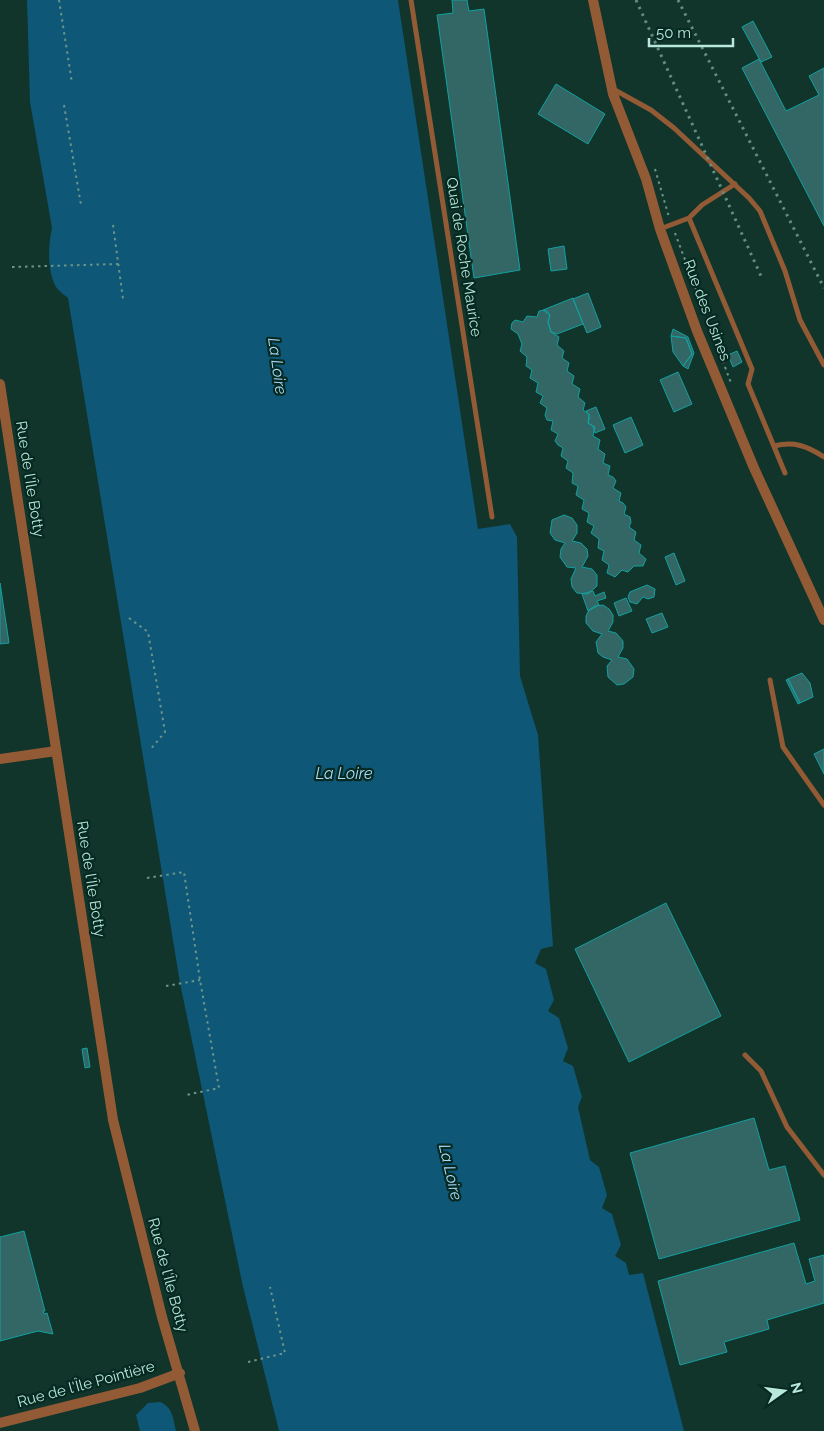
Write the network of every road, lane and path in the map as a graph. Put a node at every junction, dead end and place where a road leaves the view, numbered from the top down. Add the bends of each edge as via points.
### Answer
1 (59, 0) edge
2 (411, 0) edge
3 (593, 0) edge
4 (72, 83) dead end
5 (611, 87) junction
6 (64, 105) dead end
7 (657, 175) dead end
8 (735, 184) junction
9 (81, 205) dead end
10 (689, 218) junction
11 (113, 225) dead end
12 (671, 225) junction
13 (660, 229) junction
14 (118, 264) junction
15 (12, 267) dead end
16 (123, 299) dead end
17 (824, 365) edge
18 (0, 384) edge
19 (734, 389) dead end
20 (774, 446) junction
21 (824, 457) edge
22 (785, 473) dead end
23 (492, 517) dead end
24 (129, 618) dead end
25 (824, 620) edge
26 (770, 680) dead end
27 (150, 750) dead end
28 (56, 751) junction
29 (0, 759) edge
30 (824, 805) edge
31 (147, 878) dead end
32 (200, 980) junction
33 (166, 986) dead end
34 (745, 1055) dead end
35 (186, 1095) dead end
36 (824, 1175) edge
37 (270, 1288) dead end
38 (248, 1362) dead end
39 (180, 1374) junction
40 (0, 1423) edge
41 (195, 1431) edge

1 - 4 path
2 - 23 lane, Quai de Roche Maurice
3 - 5 street, Rue des Usines
5 - 8 lane via 652,110
5 - 13 street, Rue des Usines via 646,179
6 - 9 path
7 - 12 path
8 - 10 lane via 702,205
8 - 17 lane via 766,222 800,320
10 - 12 lane
10 - 20 lane via 752,369 748,384
11 - 14 path
12 - 13 lane
12 - 19 path
13 - 25 street, Rue des Usines via 697,331 754,468
14 - 15 path
14 - 16 path
18 - 28 street, Rue de l'Île Botty
20 - 21 lane via 787,443 804,445
20 - 22 lane
24 - 27 path via 148,632 160,705 164,732
26 - 30 lane via 783,747
28 - 29 street
28 - 39 street, Rue de l'Île Botty via 116,1132 164,1324
31 - 32 path via 184,872
32 - 33 path
32 - 35 path via 219,1088
34 - 36 lane via 760,1072 787,1127
37 - 38 path via 285,1353
39 - 40 street, Rue de l'Île Pointière via 140,1388
39 - 41 street, Rue de l'Île Botty

